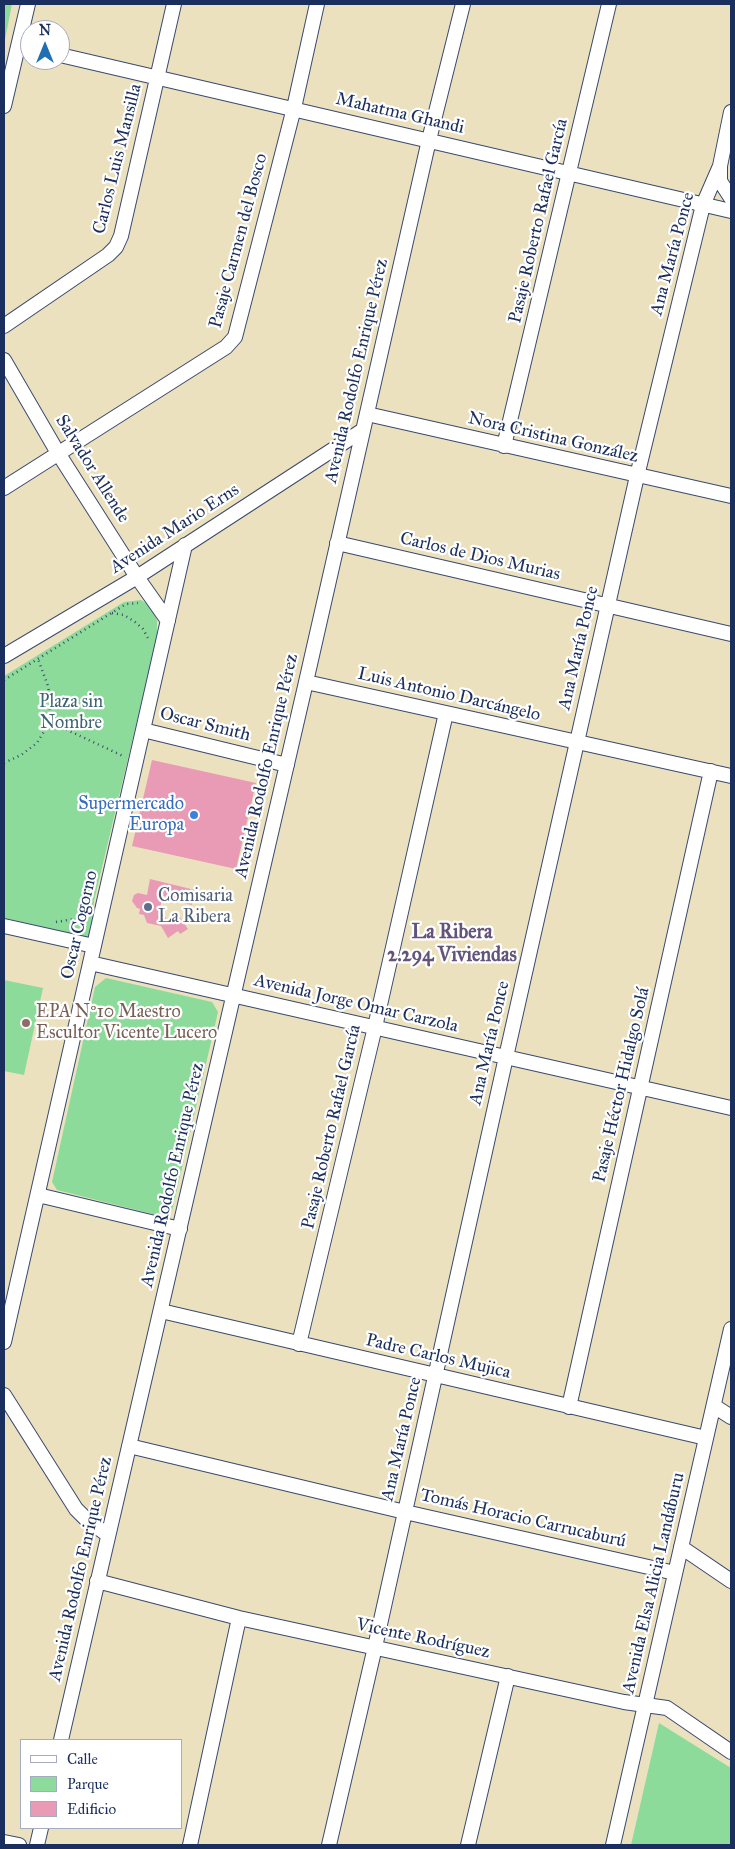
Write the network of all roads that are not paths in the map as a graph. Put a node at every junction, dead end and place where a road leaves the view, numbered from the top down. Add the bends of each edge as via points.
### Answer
1 (28, 4) edge
2 (174, 4) edge
3 (317, 4) edge
4 (463, 4) edge
5 (609, 4) edge
6 (27, 20) edge
7 (70, 57) edge
8 (20, 59) edge
9 (157, 78) junction
10 (4, 106) edge
11 (294, 108) junction
12 (731, 112) edge
13 (429, 140) junction
14 (720, 166) junction
15 (570, 174) junction
16 (731, 198) edge
17 (703, 205) junction
18 (731, 211) edge
19 (4, 326) edge
20 (4, 360) edge
21 (367, 414) junction
22 (363, 430) junction
23 (504, 446) junction
24 (58, 453) junction
25 (637, 476) junction
26 (4, 488) edge
27 (731, 496) edge
28 (337, 543) junction
29 (185, 546) junction
30 (137, 577) junction
31 (608, 606) junction
32 (168, 621) junction
33 (731, 634) edge
34 (4, 656) edge
35 (306, 682) junction
36 (446, 713) junction
37 (143, 730) junction
38 (577, 742) junction
39 (287, 765) junction
40 (712, 771) junction
41 (731, 776) edge
42 (4, 926) edge
43 (94, 946) junction
44 (90, 963) junction
45 (233, 995) junction
46 (375, 1027) junction
47 (506, 1057) junction
48 (640, 1087) junction
49 (731, 1108) edge
50 (38, 1195) junction
51 (180, 1229) junction
52 (161, 1311) junction
53 (7, 1315) edge
54 (731, 1329) edge
55 (4, 1342) edge
56 (299, 1344) junction
57 (435, 1376) junction
58 (4, 1395) edge
59 (714, 1406) junction
60 (569, 1407) junction
61 (731, 1417) edge
62 (706, 1438) junction
63 (129, 1446) junction
64 (405, 1512) junction
65 (108, 1535) junction
66 (681, 1547) junction
67 (676, 1573) junction
68 (731, 1581) edge
69 (97, 1582) junction
70 (239, 1618) junction
71 (375, 1647) junction
72 (508, 1676) junction
73 (646, 1704) junction
74 (61, 1739) edge
75 (731, 1752) edge
76 (41, 1829) edge
77 (4, 1842) edge
78 (18, 1845) edge
79 (37, 1845) edge
80 (190, 1845) edge
81 (329, 1845) edge
82 (468, 1845) edge
83 (614, 1845) edge

1 - 6 street
2 - 9 street, Carlos Luis Mansilla
3 - 11 street, Pasaje Carmen del Bosco
4 - 13 street, Avenida Rodolfo Enrique Pérez
5 - 15 street, Pasaje Roberto Rafael García
7 - 9 street, Mahatma Ghandi
8 - 10 street
9 - 11 street, Mahatma Ghandi
9 - 19 street, Carlos Luis Mansilla via 116,247
11 - 13 street, Mahatma Ghandi
11 - 24 street, Pasaje Carmen del Bosco via 235,338 226,347
12 - 14 street
13 - 15 street, Mahatma Ghandi
13 - 21 street, Avenida Rodolfo Enrique Pérez
14 - 16 street via 720,181
14 - 17 street, Ana María Ponce
15 - 17 street, Mahatma Ghandi
15 - 23 street, Pasaje Roberto Rafael García
17 - 18 street, Mahatma Ghandi
17 - 25 street, Ana María Ponce
20 - 24 street, Salvador Allende
21 - 22 street, Avenida Rodolfo Enrique Pérez
21 - 23 street, Nora Cristina González
22 - 28 street, Avenida Rodolfo Enrique Pérez
22 - 29 street, Avenida Mario Erns
23 - 25 street, Nora Cristina González
24 - 26 street, Pasaje Carmen del Bosco
24 - 30 street, Salvador Allende
25 - 27 street, Nora Cristina González
25 - 31 street, Ana María Ponce
28 - 31 street, Carlos de Dios Murias
28 - 35 street, Avenida Rodolfo Enrique Pérez
29 - 30 street, Avenida Mario Erns
29 - 32 street, Oscar Cogorno
30 - 32 street, Salvador Allende
30 - 34 street, Avenida Mario Erns
31 - 33 street, Carlos de Dios Murias
31 - 38 street, Ana María Ponce
32 - 37 street, Oscar Cogorno
35 - 36 street, Luis Antonio Darcángelo
35 - 39 street, Avenida Rodolfo Enrique Pérez
36 - 38 street, Luis Antonio Darcángelo
36 - 46 street, Pasaje Roberto Rafael García
37 - 39 street, Oscar Smith
37 - 43 street, Oscar Cogorno
38 - 40 street, Luis Antonio Darcángelo
38 - 47 street, Ana María Ponce
39 - 45 street, Avenida Rodolfo Enrique Pérez
40 - 41 street, Luis Antonio Darcángelo
40 - 48 street, Pasaje Héctor Hidalgo Solá
42 - 43 street
43 - 44 street, Oscar Cogorno
44 - 45 street, Avenida Jorge Omar Carzola
44 - 50 street, Oscar Cogorno
45 - 46 street, Avenida Jorge Omar Carzola
45 - 51 street, Avenida Rodolfo Enrique Pérez
46 - 47 street, Avenida Jorge Omar Carzola
46 - 56 street, Pasaje Roberto Rafael García
47 - 48 street, Avenida Jorge Omar Carzola
47 - 57 street, Ana María Ponce
48 - 49 street, Avenida Jorge Omar Carzola
48 - 60 street, Pasaje Héctor Hidalgo Solá
50 - 51 street
50 - 53 street, Oscar Cogorno
51 - 52 street, Avenida Rodolfo Enrique Pérez
52 - 56 street, Padre Carlos Mujica
52 - 63 street, Avenida Rodolfo Enrique Pérez
53 - 55 street, Oscar Cogorno
54 - 59 street, Avenida Elsa Alicia Landáburu
56 - 57 street, Padre Carlos Mujica
57 - 60 street, Padre Carlos Mujica
57 - 64 street, Ana María Ponce
58 - 65 street via 76,1509
59 - 61 street
59 - 62 street, Avenida Elsa Alicia Landáburu
60 - 62 street, Padre Carlos Mujica
62 - 66 street, Avenida Elsa Alicia Landáburu
63 - 64 street, Tomás Horacio Carrucaburú
63 - 65 street, Avenida Rodolfo Enrique Pérez
64 - 67 street, Tomás Horacio Carrucaburú
64 - 71 street, Ana María Ponce
65 - 69 street, Avenida Rodolfo Enrique Pérez
66 - 67 street, Avenida Elsa Alicia Landáburu
66 - 68 street
67 - 73 street, Avenida Elsa Alicia Landáburu
69 - 70 street, Vicente Rodríguez
69 - 74 street, Avenida Rodolfo Enrique Pérez
70 - 71 street, Vicente Rodríguez
70 - 80 street
71 - 72 street, Vicente Rodríguez
71 - 81 street, Ana María Ponce
72 - 73 street, Vicente Rodríguez
72 - 82 street
73 - 75 street, Vicente Rodríguez via 667,1708
73 - 83 street, Avenida Elsa Alicia Landáburu
76 - 79 street
77 - 78 street

